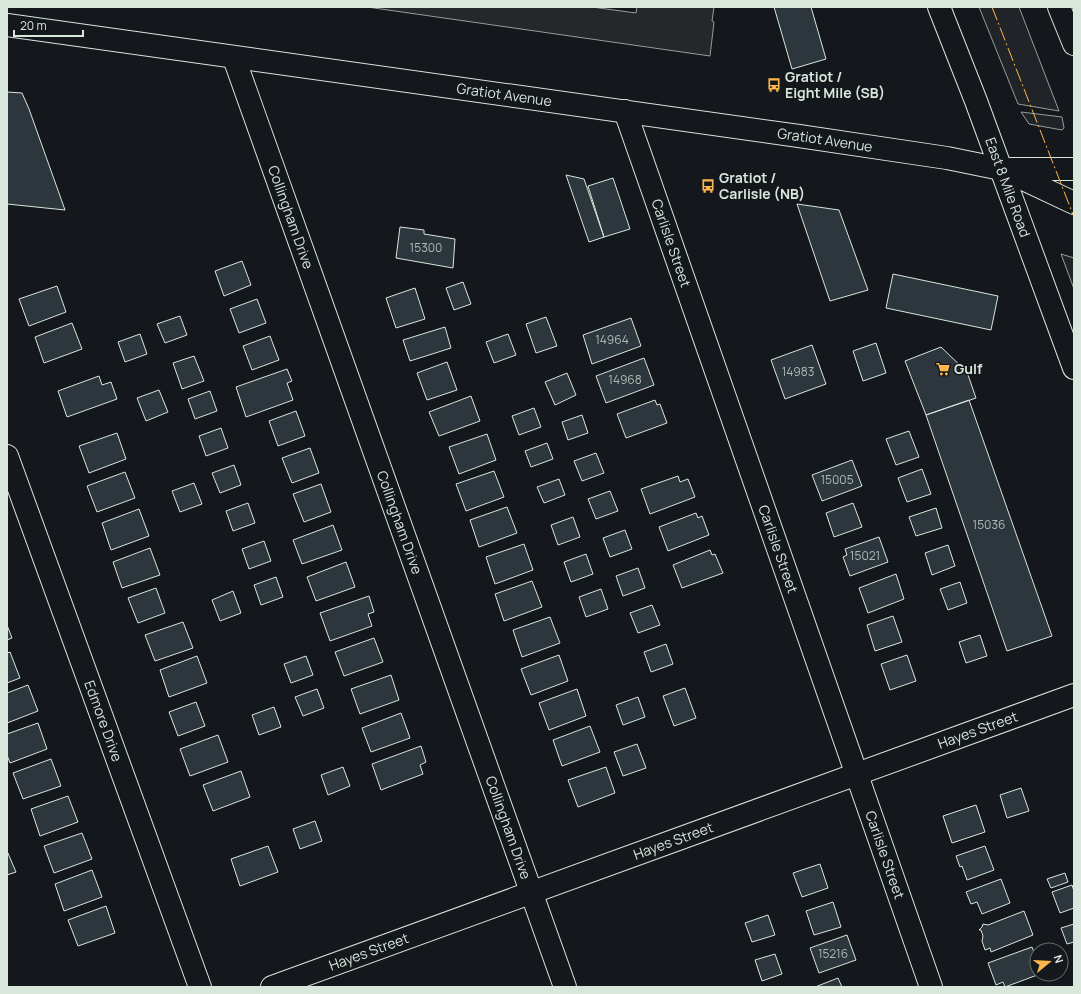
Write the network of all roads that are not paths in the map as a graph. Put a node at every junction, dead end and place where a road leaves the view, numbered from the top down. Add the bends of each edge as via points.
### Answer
1 (940, 7) edge
2 (1059, 7) edge
3 (7, 25) edge
4 (1074, 44) edge
5 (234, 58) junction
6 (625, 111) junction
7 (1002, 169) junction
8 (1074, 169) edge
9 (1074, 203) edge
10 (1074, 368) edge
11 (7, 456) edge
12 (1074, 695) edge
13 (857, 775) junction
14 (532, 892) junction
15 (200, 987) edge
16 (272, 987) edge
17 (565, 987) edge
18 (931, 987) edge

1 - 7 main road, East 8 Mile Road
2 - 4 main road
3 - 5 main road, Gratiot Avenue
5 - 6 main road, Gratiot Avenue
5 - 14 main road, Collingham Drive
6 - 7 main road, Gratiot Avenue via 887,149
6 - 13 main road, Carlisle Street
7 - 8 main road, Gratiot Avenue
7 - 9 main road, Gratiot Avenue
7 - 10 main road, East 8 Mile Road
11 - 15 main road, Edmore Drive
12 - 13 main road, Hayes Street
13 - 14 main road, Hayes Street
13 - 18 main road, Carlisle Street
14 - 16 main road, Hayes Street
14 - 17 main road, Collingham Drive

